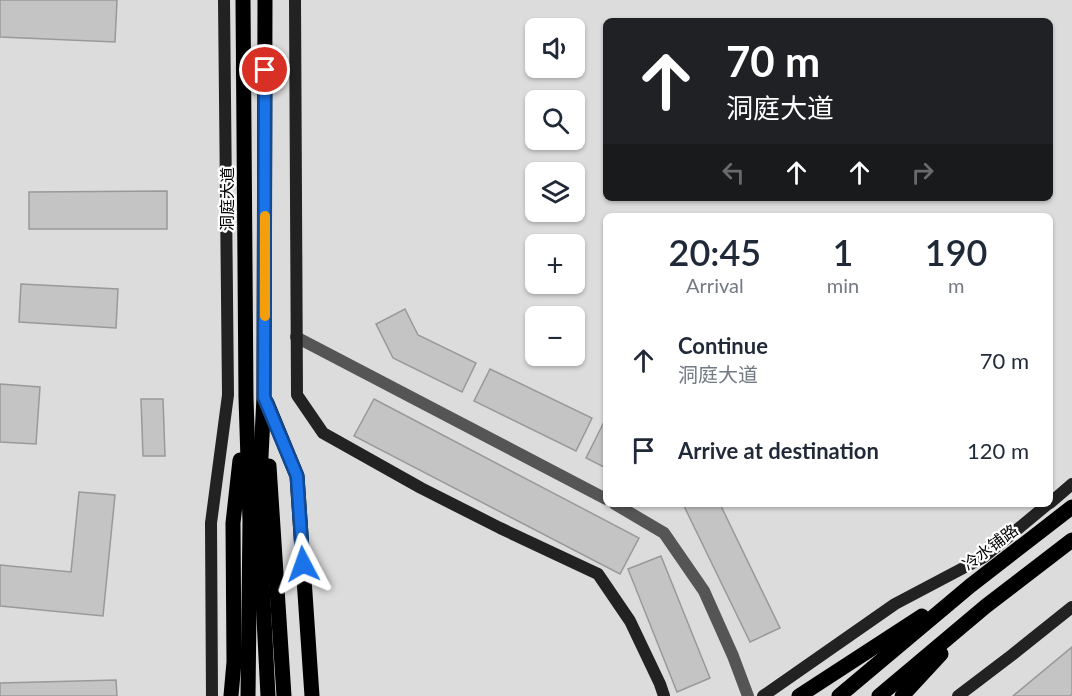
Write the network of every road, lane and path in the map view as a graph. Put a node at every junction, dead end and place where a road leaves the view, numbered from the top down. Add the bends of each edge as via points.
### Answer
1 (224, 0) edge
2 (243, 0) edge
3 (265, 0) edge
4 (295, 0) edge
5 (296, 337) junction
6 (264, 397) junction
7 (246, 398) junction
8 (1072, 484) edge
9 (603, 497) edge
10 (1053, 500) edge
11 (620, 507) edge
12 (1044, 507) edge
13 (1072, 507) edge
14 (1072, 540) edge
15 (980, 578) junction
16 (960, 595) junction
17 (986, 606) junction
18 (1072, 607) edge
19 (212, 696) edge
20 (231, 696) edge
21 (248, 696) edge
22 (268, 696) edge
23 (284, 696) edge
24 (312, 696) edge
25 (664, 696) edge
26 (748, 696) edge
27 (763, 696) edge
28 (799, 696) edge
29 (814, 696) edge
30 (839, 696) edge
31 (879, 696) edge
32 (902, 696) edge
33 (958, 696) edge

1 - 19 street via 228,395 211,524
2 - 7 main road, 洞庭大道
3 - 6 main road
4 - 5 street
5 - 9 street
5 - 25 street via 297,395 323,433 421,488 598,574 630,621
6 - 22 main road via 260,541
6 - 23 main road
6 - 24 main road via 297,476
7 - 20 main road via 234,524
7 - 21 main road via 250,521
8 - 10 street
11 - 26 street via 664,533 704,591
12 - 27 street via 984,557 895,604
13 - 15 main road, 冷水铺路
14 - 17 main road
15 - 16 main road, 冷水铺路
15 - 28 main road
16 - 29 main road
16 - 30 main road
17 - 31 main road
17 - 32 main road
18 - 33 street

